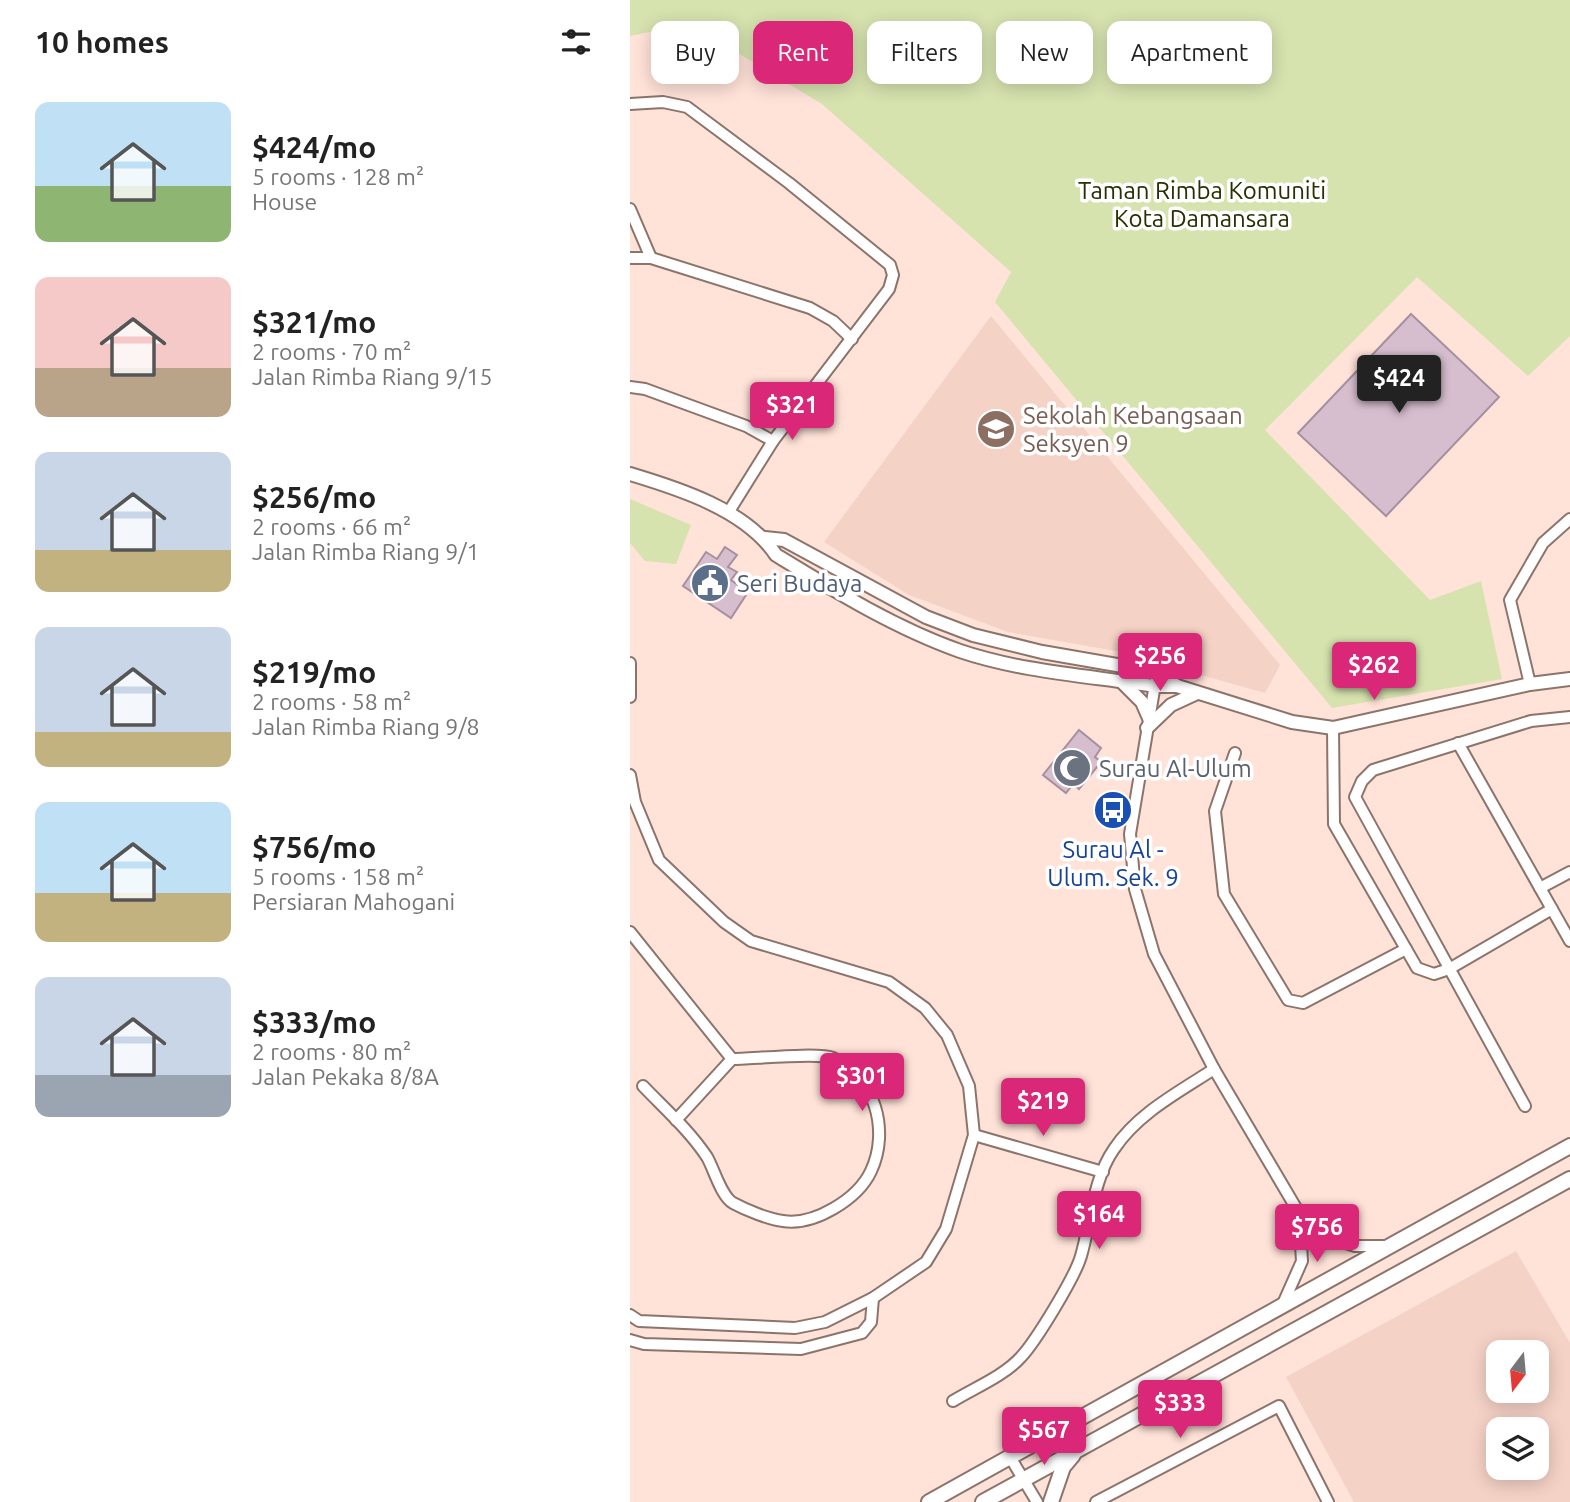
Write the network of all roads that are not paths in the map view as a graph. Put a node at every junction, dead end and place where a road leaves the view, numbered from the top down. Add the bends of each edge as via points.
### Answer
1 (630, 104) edge
2 (630, 209) edge
3 (630, 258) edge
4 (651, 258) junction
5 (852, 339) junction
6 (630, 387) edge
7 (773, 441) junction
8 (630, 474) edge
9 (728, 513) junction
10 (1570, 519) edge
11 (765, 538) junction
12 (848, 576) junction
13 (839, 593) junction
14 (630, 663) edge
15 (1157, 672) junction
16 (1570, 679) edge
17 (1119, 681) junction
18 (1530, 684) junction
19 (1154, 686) junction
20 (1177, 686) junction
21 (1197, 693) junction
22 (630, 697) edge
23 (1570, 717) edge
24 (1148, 723) junction
25 (1333, 728) junction
26 (1458, 743) junction
27 (1235, 753) dead end
28 (630, 775) edge
29 (1570, 872) edge
30 (1540, 888) junction
31 (1552, 909) junction
32 (630, 932) edge
33 (1570, 941) edge
34 (1406, 949) junction
35 (1449, 968) junction
36 (732, 1059) junction
37 (1214, 1069) junction
38 (643, 1086) dead end
39 (1525, 1106) dead end
40 (676, 1120) junction
41 (974, 1135) junction
42 (1570, 1146) edge
43 (1102, 1172) junction
44 (1570, 1179) edge
45 (1299, 1213) junction
46 (1390, 1246) junction
47 (873, 1298) junction
48 (1282, 1306) junction
49 (630, 1315) edge
50 (630, 1340) edge
51 (953, 1401) dead end
52 (1076, 1451) junction
53 (1010, 1457) junction
54 (1024, 1480) junction
55 (929, 1502) edge
56 (983, 1502) edge
57 (1037, 1502) edge
58 (1051, 1502) edge
59 (1096, 1502) edge
60 (1328, 1502) edge

1 - 5 street via 663,102 687,107 890,265 889,289
2 - 4 street
3 - 4 street
4 - 5 street via 810,308
5 - 7 street
6 - 7 street via 746,426
7 - 9 street
8 - 9 street via 665,484
9 - 11 street
10 - 18 street via 1543,543 1510,600
11 - 12 street via 784,540
11 - 13 street via 776,555
12 - 13 street
12 - 15 street via 926,617 973,635
13 - 17 street via 969,653
14 - 22 street
15 - 19 street
15 - 20 street
16 - 18 street
17 - 19 street
17 - 24 street via 1135,692
18 - 25 street
19 - 20 street
19 - 24 street
20 - 21 street
21 - 24 street
21 - 25 street via 1292,722
23 - 26 street via 1531,720
24 - 37 street via 1131,815 1135,889 1154,954
25 - 34 street via 1334,824
26 - 30 street
26 - 35 street via 1373,770 1355,797
27 - 34 street via 1215,811 1224,894 1288,1000 1303,1003
28 - 41 street via 635,802 659,860 724,922 751,941 889,982 925,1008 947,1035 969,1086
29 - 30 street
30 - 31 street
31 - 33 street
31 - 35 street
32 - 36 street
34 - 35 street via 1417,968 1434,974
35 - 39 street
36 - 40 street
36 - 40 street via 831,1057 861,1077 877,1108 878,1136 871,1171 853,1197 816,1216 784,1221 730,1202 708,1159
37 - 43 street via 1133,1127 1113,1149
37 - 45 street
38 - 40 street
41 - 43 street
41 - 47 street via 946,1229 926,1262
42 - 46 main road
43 - 51 street via 1072,1277 1020,1358
44 - 52 main road
45 - 46 street via 1325,1236 1341,1242
45 - 48 street via 1302,1261
46 - 48 main road
47 - 49 street via 825,1322 795,1328 639,1321
47 - 50 street via 871,1322 862,1333 802,1349
48 - 53 main road
52 - 54 main road
52 - 58 main road via 1063,1467
53 - 54 street
53 - 55 main road
54 - 56 main road
54 - 57 street
59 - 60 street via 1279,1406

